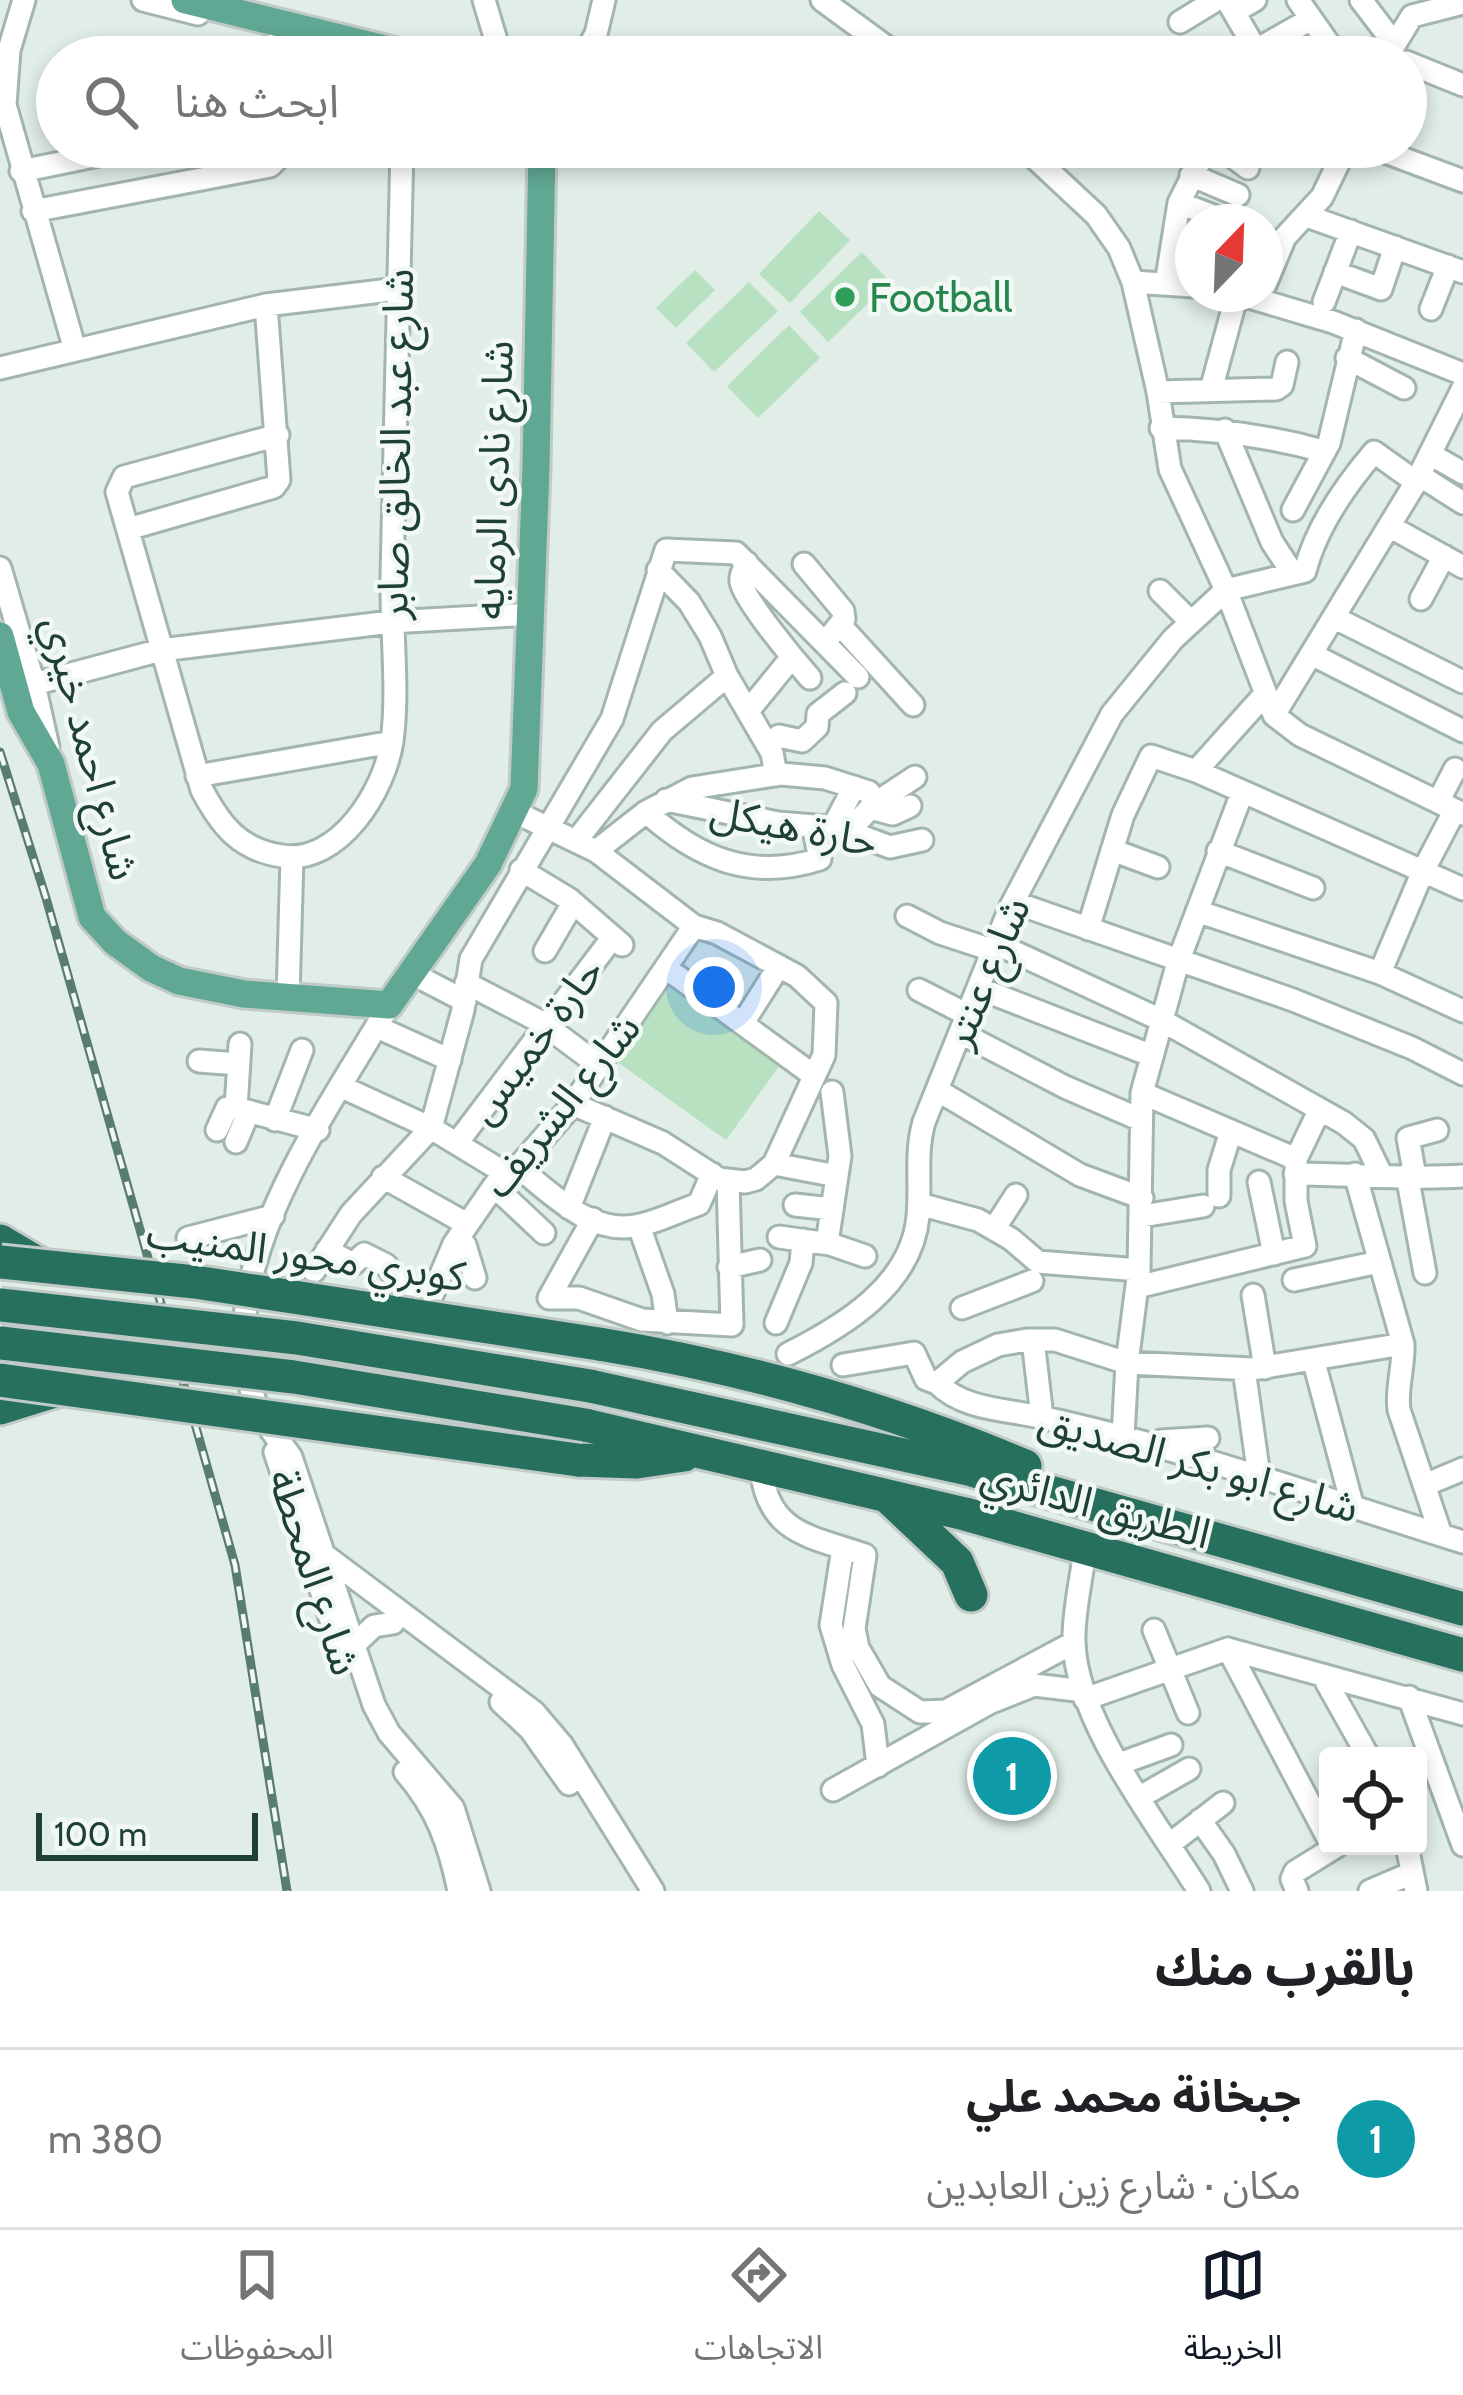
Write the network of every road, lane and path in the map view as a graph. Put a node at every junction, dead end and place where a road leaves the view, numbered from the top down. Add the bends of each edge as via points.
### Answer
1 (24, 0) edge
2 (142, 0) edge
3 (185, 0) edge
4 (226, 0) edge
5 (484, 0) edge
6 (604, 0) edge
7 (822, 0) edge
8 (1255, 0) edge
9 (1361, 0) edge
10 (1463, 3) edge
11 (1225, 4) edge
12 (1304, 10) edge
13 (1180, 22) dead end
14 (249, 36) edge
15 (330, 36) edge
16 (370, 36) edge
17 (495, 36) edge
18 (595, 36) edge
19 (871, 36) edge
20 (1246, 36) edge
21 (1277, 36) edge
22 (1323, 36) edge
23 (1383, 36) edge
24 (1403, 36) edge
25 (1427, 69) edge
26 (1463, 85) edge
27 (36, 168) edge
28 (259, 168) edge
29 (401, 168) edge
30 (525, 168) edge
31 (541, 168) edge
32 (1046, 168) edge
33 (1195, 168) edge
34 (1336, 168) edge
35 (1427, 168) edge
36 (21, 171) junction
37 (1191, 175) junction
38 (1463, 181) edge
39 (1238, 195) dead end
40 (1179, 203) joint
41 (33, 211) junction
42 (1306, 216) junction
43 (1352, 231) junction
44 (1283, 240) edge
45 (1395, 247) junction
46 (1456, 269) edge
47 (1335, 272) junction
48 (1133, 282) junction
49 (1166, 284) junction
50 (1175, 285) edge
51 (398, 289) junction
52 (266, 305) junction
53 (1283, 305) edge
54 (1431, 309) dead end
55 (1244, 312) edge
56 (1328, 322) junction
57 (1356, 331) junction
58 (75, 350) junction
59 (1347, 358) junction
60 (1287, 362) dead end
61 (0, 368) edge
62 (1463, 374) edge
63 (1463, 388) edge
64 (1392, 389) dead end
65 (1211, 390) junction
66 (1158, 392) junction
67 (1161, 428) junction
68 (1225, 430) junction
69 (278, 435) junction
70 (1323, 452) junction
71 (1430, 454) junction
72 (1462, 469) edge
73 (1418, 479) junction
74 (1305, 487) junction
75 (1463, 503) edge
76 (1336, 506) junction
77 (1293, 510) dead end
78 (1389, 526) junction
79 (128, 529) junction
80 (742, 558) junction
81 (1454, 561) edge
82 (660, 562) junction
83 (804, 564) dead end
84 (0, 568) edge
85 (1294, 574) junction
86 (1226, 590) junction
87 (1160, 591) dead end
88 (1420, 599) dead end
89 (515, 615) junction
90 (1335, 618) junction
91 (391, 622) junction
92 (1191, 622) junction
93 (841, 626) junction
94 (0, 635) edge
95 (823, 642) junction
96 (161, 650) junction
97 (1313, 655) junction
98 (1463, 656) edge
99 (792, 657) junction
100 (727, 676) junction
101 (811, 678) dead end
102 (1458, 680) edge
103 (34, 684) junction
104 (913, 705) dead end
105 (1269, 705) junction
106 (748, 711) junction
107 (1460, 721) edge
108 (392, 742) junction
109 (767, 745) junction
110 (51, 764) junction
111 (1455, 769) dead end
112 (1196, 771) junction
113 (776, 775) junction
114 (197, 776) junction
115 (915, 777) dead end
116 (1242, 793) junction
117 (864, 796) junction
118 (666, 800) junction
119 (910, 806) dead end
120 (1452, 809) edge
121 (515, 812) junction
122 (646, 812) junction
123 (548, 827) junction
124 (832, 828) junction
125 (922, 840) dead end
126 (586, 846) junction
127 (1112, 850) junction
128 (1218, 851) junction
129 (292, 858) junction
130 (1158, 867) dead end
131 (521, 870) junction
132 (1423, 871) junction
133 (1313, 888) dead end
134 (1463, 889) edge
135 (1013, 902) junction
136 (573, 903) junction
137 (1197, 911) junction
138 (907, 916) dead end
139 (694, 926) junction
140 (1088, 929) junction
141 (994, 946) junction
142 (545, 951) dead end
143 (1178, 962) junction
144 (778, 966) junction
145 (666, 968) junction
146 (1380, 973) junction
147 (411, 974) junction
148 (978, 988) junction
149 (920, 990) dead end
150 (465, 992) junction
151 (288, 996) junction
152 (1463, 1011) edge
153 (383, 1016) junction
154 (1161, 1019) junction
155 (743, 1023) junction
156 (965, 1024) junction
157 (548, 1026) junction
158 (302, 1050) dead end
159 (1150, 1055) junction
160 (450, 1060) junction
161 (200, 1061) dead end
162 (601, 1067) junction
163 (1463, 1074) edge
164 (814, 1075) junction
165 (342, 1087) junction
166 (937, 1090) junction
167 (1142, 1093) junction
168 (573, 1104) junction
169 (242, 1111) junction
170 (1319, 1112) junction
171 (605, 1117) junction
172 (1139, 1119) junction
173 (275, 1120) junction
174 (431, 1128) junction
175 (317, 1130) junction
176 (1437, 1130) dead end
177 (1231, 1131) junction
178 (226, 1136) dead end
179 (457, 1143) junction
180 (774, 1164) junction
181 (845, 1166) junction
182 (1296, 1167) junction
183 (1354, 1174) junction
184 (1381, 1174) junction
185 (505, 1175) junction
186 (1411, 1175) junction
187 (1463, 1176) edge
188 (383, 1177) junction
189 (720, 1178) junction
190 (1259, 1182) dead end
191 (1016, 1195) dead end
192 (796, 1204) dead end
193 (919, 1204) junction
194 (1142, 1207) junction
195 (569, 1208) junction
196 (832, 1209) junction
197 (273, 1216) junction
198 (593, 1219) junction
199 (639, 1226) junction
200 (994, 1228) junction
201 (462, 1231) junction
202 (544, 1233) dead end
203 (779, 1237) dead end
204 (188, 1238) dead end
205 (802, 1240) junction
206 (0, 1241) edge
207 (826, 1243) junction
208 (327, 1250) junction
209 (1026, 1252) junction
210 (1274, 1254) junction
211 (865, 1256) dead end
212 (760, 1260) dead end
213 (0, 1262) edge
214 (1379, 1262) junction
215 (44, 1267) junction
216 (729, 1267) junction
217 (314, 1271) dead end
218 (1425, 1273) dead end
219 (475, 1278) dead end
220 (1138, 1278) junction
221 (1294, 1280) dead end
222 (1253, 1295) dead end
223 (0, 1305) edge
224 (962, 1308) dead end
225 (667, 1323) junction
226 (776, 1323) dead end
227 (1033, 1340) junction
228 (0, 1343) edge
229 (1403, 1344) junction
230 (599, 1345) joint
231 (788, 1354) dead end
232 (1314, 1361) junction
233 (1126, 1363) junction
234 (843, 1365) dead end
235 (1255, 1368) junction
236 (0, 1380) edge
237 (937, 1383) junction
238 (590, 1386) joint
239 (67, 1388) junction
240 (0, 1408) edge
241 (1042, 1417) junction
242 (1123, 1437) junction
243 (1208, 1438) dead end
244 (1146, 1444) junction
245 (701, 1451) junction
246 (761, 1467) junction
247 (1463, 1469) edge
248 (1259, 1476) junction
249 (1425, 1485) junction
250 (882, 1492) junction
251 (1076, 1499) junction
252 (1352, 1504) junction
253 (1452, 1538) edge
254 (1085, 1548) junction
255 (323, 1564) junction
256 (971, 1595) dead end
257 (1463, 1609) edge
258 (393, 1623) junction
259 (1154, 1630) dead end
260 (1073, 1643) junction
261 (353, 1645) junction
262 (1228, 1649) junction
263 (1463, 1655) edge
264 (1170, 1670) junction
265 (1323, 1676) junction
266 (871, 1692) junction
267 (1085, 1695) junction
268 (1409, 1697) junction
269 (1188, 1713) dead end
270 (1463, 1714) edge
271 (1171, 1745) dead end
272 (1363, 1747) edge
273 (1119, 1764) junction
274 (878, 1766) junction
275 (1189, 1769) dead end
276 (833, 1790) dead end
277 (1140, 1798) junction
278 (1223, 1803) dead end
279 (1319, 1818) edge
280 (1201, 1820) junction
281 (1170, 1844) junction
282 (1463, 1845) edge
283 (1319, 1854) edge
284 (1414, 1882) edge
285 (1193, 1888) edge
286 (1233, 1888) edge
287 (459, 1891) edge
288 (479, 1891) edge
289 (637, 1891) edge
290 (653, 1891) edge
291 (1298, 1891) edge
292 (1370, 1891) edge

1 - 36 street via 4,91
2 - 14 street
3 - 15 main road
4 - 16 street
5 - 17 street
6 - 18 street
7 - 19 street
8 - 11 street
9 - 23 street
10 - 24 street via 1412,16
11 - 13 street
11 - 20 street
12 - 21 street
12 - 22 street
25 - 26 street
27 - 36 street
28 - 41 street
29 - 51 street, شارع عبد الخالق صابر
30 - 89 main road, شارع نادى الرمايه
31 - 121 main road, شارع نادى الرمايه via 525,781
32 - 48 street via 1096,215
33 - 37 street
34 - 42 street
35 - 38 street
36 - 41 street
37 - 39 street
37 - 40 street
40 - 49 street
41 - 58 street
42 - 43 street
42 - 44 street
43 - 45 street
43 - 47 street
45 - 46 street
45 - 47 street via 1381,289
46 - 54 street
47 - 56 street
48 - 49 street
48 - 66 street
49 - 50 street
51 - 52 street
51 - 91 street, شارع عبد الخالق صابر
52 - 58 street
52 - 69 street
53 - 56 street
55 - 65 street
56 - 57 street
57 - 59 street
57 - 62 street
58 - 61 street
59 - 64 street
59 - 70 street
60 - 65 street via 1279,388
63 - 71 street
65 - 66 street
66 - 67 street
67 - 68 street
67 - 86 street via 1170,469
68 - 70 street
68 - 85 street via 1272,542
69 - 79 street via 274,487
69 - 79 street via 124,477 117,492
70 - 74 street
71 - 72 street
71 - 73 street
73 - 75 street
73 - 76 street via 1373,452
73 - 78 street
74 - 76 street
74 - 77 street
76 - 85 street via 1305,571
78 - 81 street
78 - 90 street
79 - 96 street
80 - 82 street via 670,548
80 - 95 street
80 - 99 street via 743,587
81 - 88 street
82 - 100 street
82 - 123 street via 611,719
83 - 93 street via 843,611
84 - 103 street, شارع احمد خيري
85 - 86 street
86 - 92 street, شارع عنتر
86 - 105 street
87 - 92 street
89 - 91 street
89 - 121 main road, شارع نادى الرمايه
90 - 97 street
90 - 102 street
91 - 96 street
91 - 108 street, شارع عبد الخالق صابر
92 - 135 street, شارع عنتر via 1112,714
93 - 95 street
93 - 104 street
94 - 110 main road via 21,712
95 - 109 street via 852,685 818,714 805,739 779,736
96 - 103 street
96 - 114 street
97 - 105 street
97 - 107 street
98 - 102 street
99 - 101 street
99 - 106 street
100 - 106 street
100 - 126 street via 662,730
103 - 110 street, شارع احمد خيري
105 - 112 street
105 - 120 street via 1300,735
106 - 109 street
108 - 114 street
108 - 129 street via 358,816 338,838
109 - 113 street
110 - 151 main road, شارع احمد خيري via 92,917 115,942 179,981
111 - 120 street
112 - 116 street
112 - 127 street via 1148,758
113 - 117 street via 825,778
113 - 118 street
114 - 129 street via 219,822 240,842
115 - 117 street
116 - 128 street
116 - 132 street
117 - 119 street via 892,814
117 - 124 street
118 - 122 street
118 - 124 street, حارة هيكل
120 - 132 street
121 - 123 street
121 - 147 main road, شارع نادى الرمايه
122 - 124 street via 693,848 769,880 820,859
122 - 126 street
123 - 126 street
123 - 131 street
124 - 125 street, حارة هيكل via 890,847
126 - 139 street
127 - 130 street
127 - 140 street
128 - 133 street
128 - 137 street
129 - 151 street
131 - 136 street
131 - 150 street via 471,959
132 - 134 street
132 - 146 street
135 - 140 street
135 - 141 street, شارع عنتر
136 - 142 street
136 - 157 street, حارة خميس via 617,941
137 - 143 street
137 - 146 street
138 - 141 street
139 - 144 street
139 - 145 street, شارع الشريف
140 - 143 street
141 - 148 street, شارع عنتر
141 - 154 street
143 - 154 street
143 - 163 street via 1293,1000
144 - 155 street
144 - 164 street via 826,1003
145 - 155 street
145 - 162 street, شارع الشريف
146 - 152 street
147 - 150 street
147 - 153 main road, شارع نادى الرمايه
148 - 156 street, شارع عنتر
148 - 159 street
149 - 156 street
150 - 157 street
150 - 160 street
151 - 153 main road, شارع احمد خيري
153 - 160 street
153 - 165 street, شارع المحطة
154 - 159 street
154 - 170 street
155 - 164 street
156 - 166 street, شارع عنتر
156 - 172 street via 1065,1087
157 - 162 street
157 - 179 street, حارة خميس
158 - 173 street
159 - 167 street
160 - 174 street
161 - 169 street via 239,1054
162 - 168 street, شارع الشريف
164 - 180 street
164 - 181 street via 843,1091
165 - 174 street
165 - 175 street, شارع المحطة
166 - 193 street, شارع عنتر via 918,1141
166 - 194 street
167 - 172 street
167 - 177 street
168 - 171 street
168 - 185 street, شارع الشريف
169 - 173 street
169 - 178 street via 226,1108
170 - 182 street
170 - 184 street via 1364,1139
171 - 189 street
171 - 195 street
172 - 194 street
173 - 175 street
174 - 179 street
174 - 188 street
175 - 197 street, شارع المحطة
176 - 186 street via 1408,1138
177 - 182 street
177 - 194 street via 1211,1201
179 - 185 street
180 - 181 street
180 - 189 street via 756,1179
181 - 196 street
182 - 183 street
182 - 210 street via 1306,1244
183 - 184 street
183 - 214 street
184 - 186 street
185 - 195 street
185 - 201 street, شارع الشريف
185 - 202 street
186 - 187 street
186 - 218 street
188 - 201 street
188 - 208 street
189 - 199 street via 698,1204
189 - 216 street
190 - 210 street
191 - 200 street
192 - 196 street
193 - 200 street
193 - 231 street, شارع عنتر via 914,1239 887,1285 866,1307
194 - 220 street
195 - 198 street
196 - 207 street
197 - 204 street
197 - 255 street, شارع المحطة via 243,1326 245,1366
198 - 199 street
198 - 225 street via 549,1298 579,1298
199 - 225 street
200 - 209 street
201 - 208 street, شارع الشريف via 433,1293 409,1298 386,1265 364,1254 353,1264
201 - 219 street
203 - 205 street
205 - 207 street
205 - 226 street
206 - 215 highway
207 - 211 street
208 - 217 street
209 - 220 street via 1050,1264
209 - 224 street via 1034,1289
210 - 220 street
212 - 216 street
213 - 215 highway, كوبري محور المنيب, bridge
214 - 221 street
214 - 229 street
215 - 230 highway, كوبري محور المنيب, bridge via 330,1300
216 - 225 street via 732,1325
220 - 233 street
222 - 235 street
223 - 238 highway, كوبري محور المنيب, bridge via 273,1334
227 - 233 street
227 - 237 street via 962,1362
227 - 241 street
228 - 245 highway, الطريق الدائري, bridge via 294,1377
229 - 232 street
229 - 249 street via 1397,1393
230 - 251 highway, الطريق الدائري via 747,1372 863,1405 1037,1471
232 - 235 street
232 - 252 street
233 - 235 street
233 - 242 street
234 - 237 street, شارع ابو بكر الصديق via 904,1351
235 - 248 street
236 - 239 highway, bridge
237 - 241 street, شارع ابو بكر الصديق via 966,1402
238 - 251 highway, الطريق الدائري
239 - 240 highway
239 - 245 highway, الطريق الدائري, bridge via 578,1460 637,1462
241 - 242 street, شارع ابو بكر الصديق
242 - 244 street, شارع ابو بكر الصديق
243 - 244 street
244 - 248 street, شارع ابو بكر الصديق
245 - 246 highway, الطريق الدائري
246 - 250 highway, الطريق الدائري
246 - 266 street via 766,1501 779,1518 796,1533 854,1551 831,1625 843,1665
247 - 249 street
248 - 252 street, شارع ابو بكر الصديق
249 - 253 street
250 - 254 highway, الطريق الدائري
250 - 256 highway via 957,1562
251 - 257 highway, الطريق الدائري
252 - 253 street, شارع ابو بكر الصديق
254 - 260 street
254 - 263 highway, الطريق الدائري
255 - 258 street
255 - 261 street, شارع المحطة
255 - 287 street, شارع المحطة via 362,1711 437,1814
255 - 290 street via 534,1712
258 - 261 street via 368,1629
258 - 289 street via 530,1730
259 - 264 street
260 - 266 street via 934,1714
260 - 267 street
261 - 288 street, شارع المحطة via 389,1733 453,1808
262 - 264 street
262 - 265 street
262 - 279 street
264 - 267 street
264 - 269 street
265 - 268 street
265 - 272 street
266 - 274 street
267 - 273 street
267 - 274 street via 1034,1685
268 - 270 street
268 - 282 street
271 - 273 street
273 - 277 street
274 - 276 street
275 - 277 street
277 - 281 street
278 - 280 street
280 - 281 street
280 - 286 street
281 - 285 street
283 - 291 street via 1295,1872
284 - 292 street

